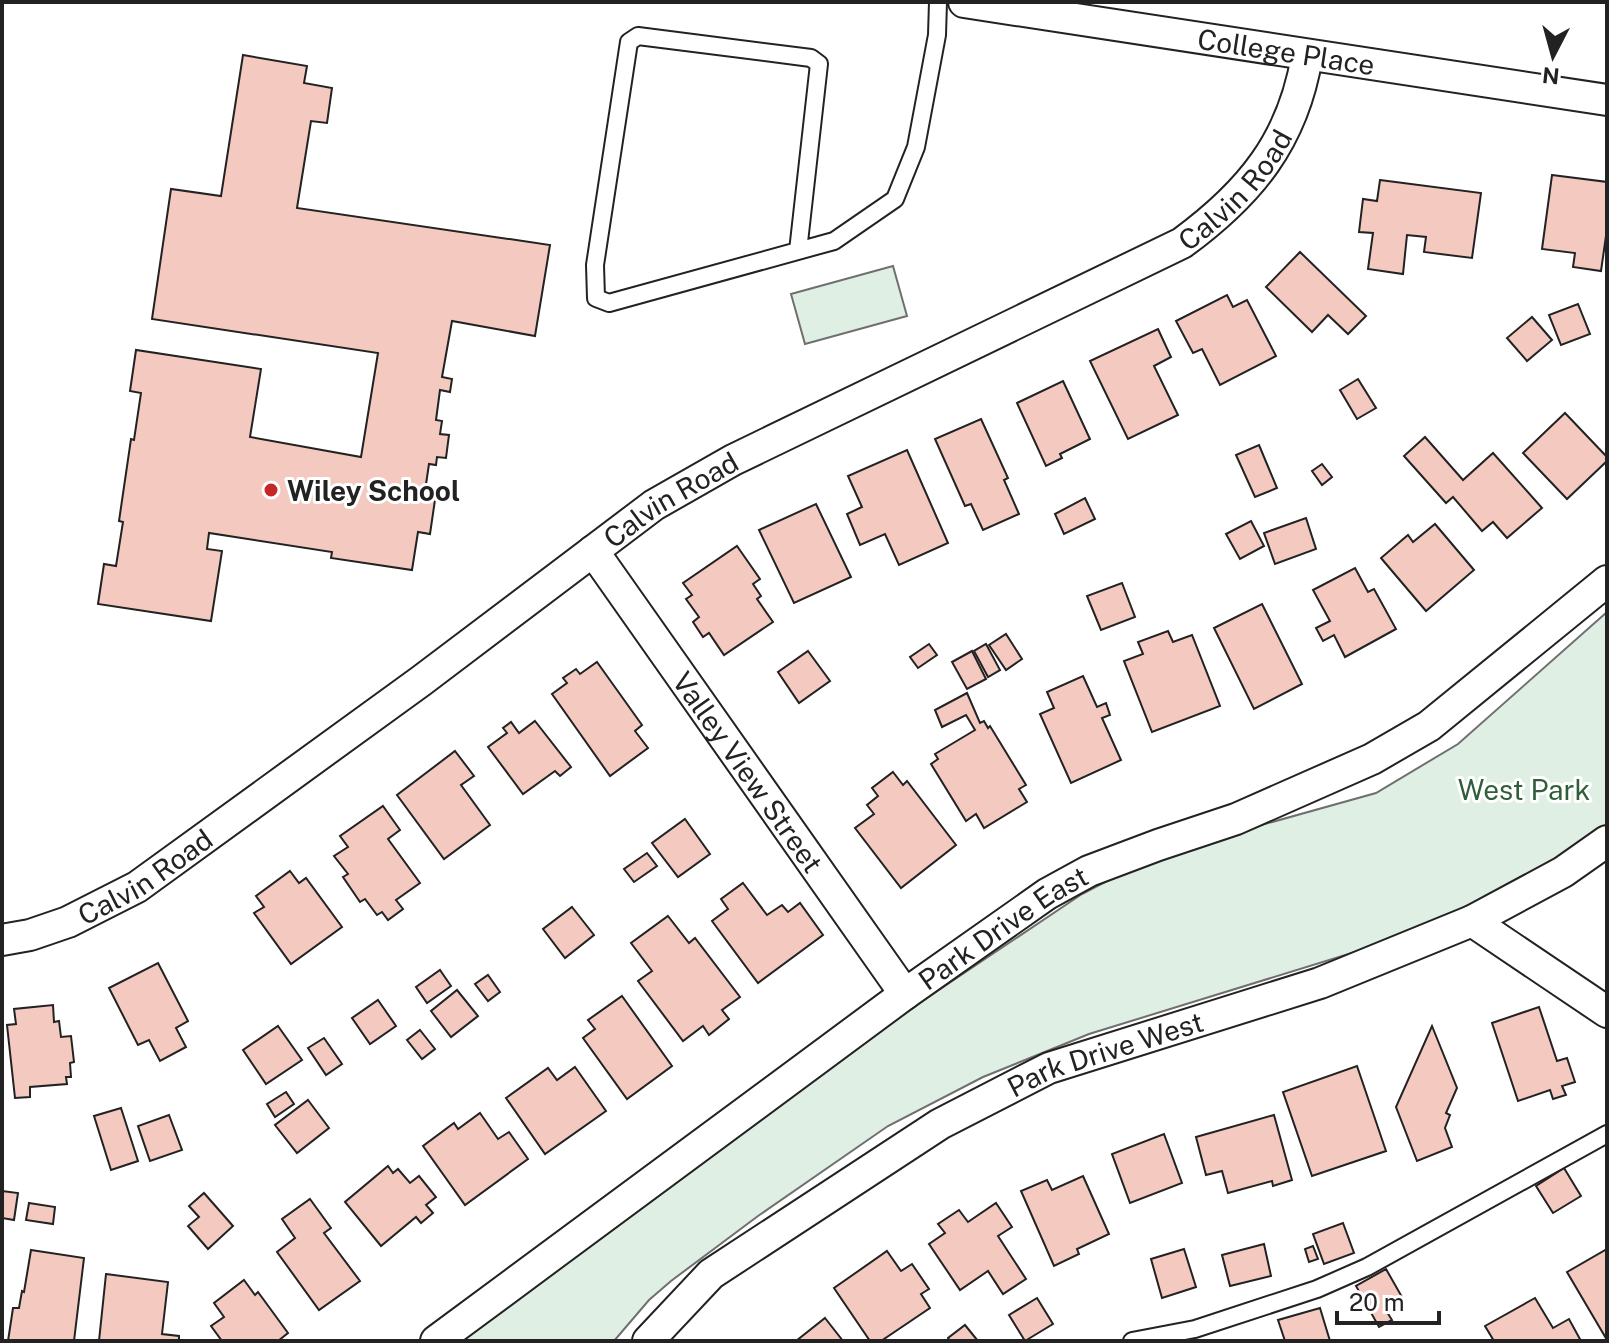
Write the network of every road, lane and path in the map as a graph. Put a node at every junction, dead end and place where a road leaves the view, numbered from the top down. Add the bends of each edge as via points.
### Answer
1 (938, 2) edge
2 (964, 2) edge
3 (1307, 56) junction
4 (1607, 100) edge
5 (798, 251) junction
6 (593, 551) junction
7 (1607, 581) edge
8 (1607, 841) edge
9 (1472, 921) junction
10 (2, 940) edge
11 (905, 994) junction
12 (1607, 1012) edge
13 (1607, 1134) edge
14 (436, 1341) edge
15 (648, 1341) edge
16 (1132, 1341) edge

1 - 5 lane via 916,147 895,199 834,241
2 - 3 street, College Place
3 - 4 street, College Place
3 - 6 street, Calvin Road via 1303,84 1270,157 1225,210 1182,243 733,460 654,505
5 - 5 lane via 609,303 596,298 595,265 629,42 638,36 811,58 819,64
6 - 10 street, Calvin Road via 137,887 68,922
6 - 11 street, Valley View Street
7 - 11 street, Park Drive East via 1429,726 1310,789 1089,871 1047,894
8 - 9 street, Park Drive West via 1563,872
9 - 12 street
9 - 15 street, Park Drive West via 1320,983 1049,1068 940,1124 711,1274
11 - 14 street, Park Drive East
13 - 16 lane via 1317,1289 1195,1329

